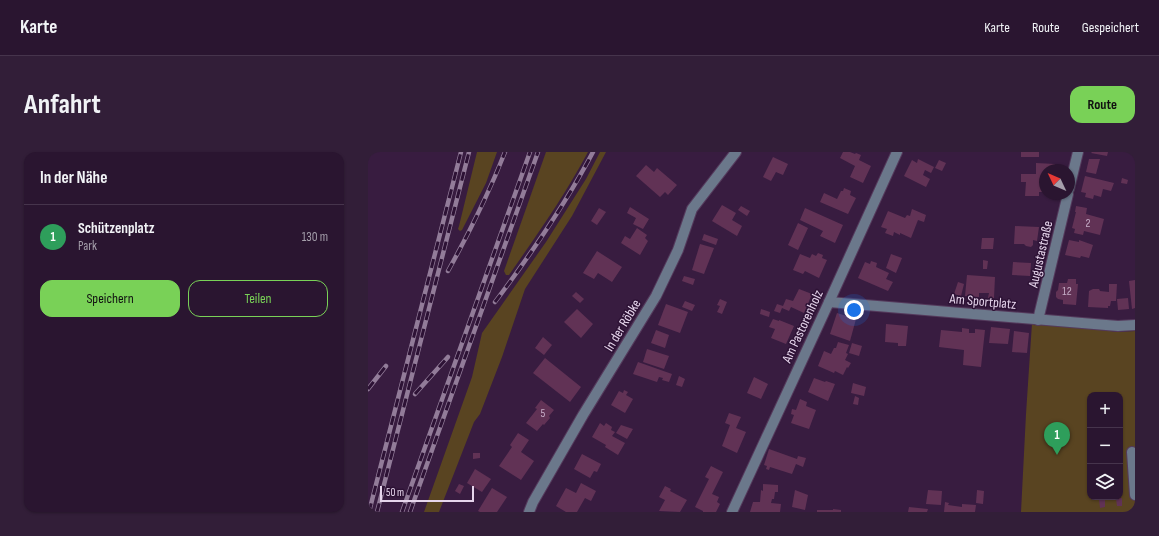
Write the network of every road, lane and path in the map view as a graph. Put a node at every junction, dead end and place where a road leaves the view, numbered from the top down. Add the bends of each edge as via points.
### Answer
1 (736, 152) edge
2 (897, 152) edge
3 (1078, 152) edge
4 (1075, 164) edge
5 (1067, 200) edge
6 (829, 302) junction
7 (1038, 320) junction
8 (1135, 325) edge
9 (1132, 452) dead end
10 (1135, 495) edge
11 (529, 512) edge
12 (732, 512) edge

1 - 11 street, In der Röbke via 692,209 678,250 656,296 583,415
2 - 6 street, Am Pastorenholz
3 - 4 street
5 - 7 street, Augustastraße
6 - 7 street, Am Sportplatz
6 - 12 street, Am Pastorenholz
7 - 8 street, Am Sportplatz
9 - 10 street

